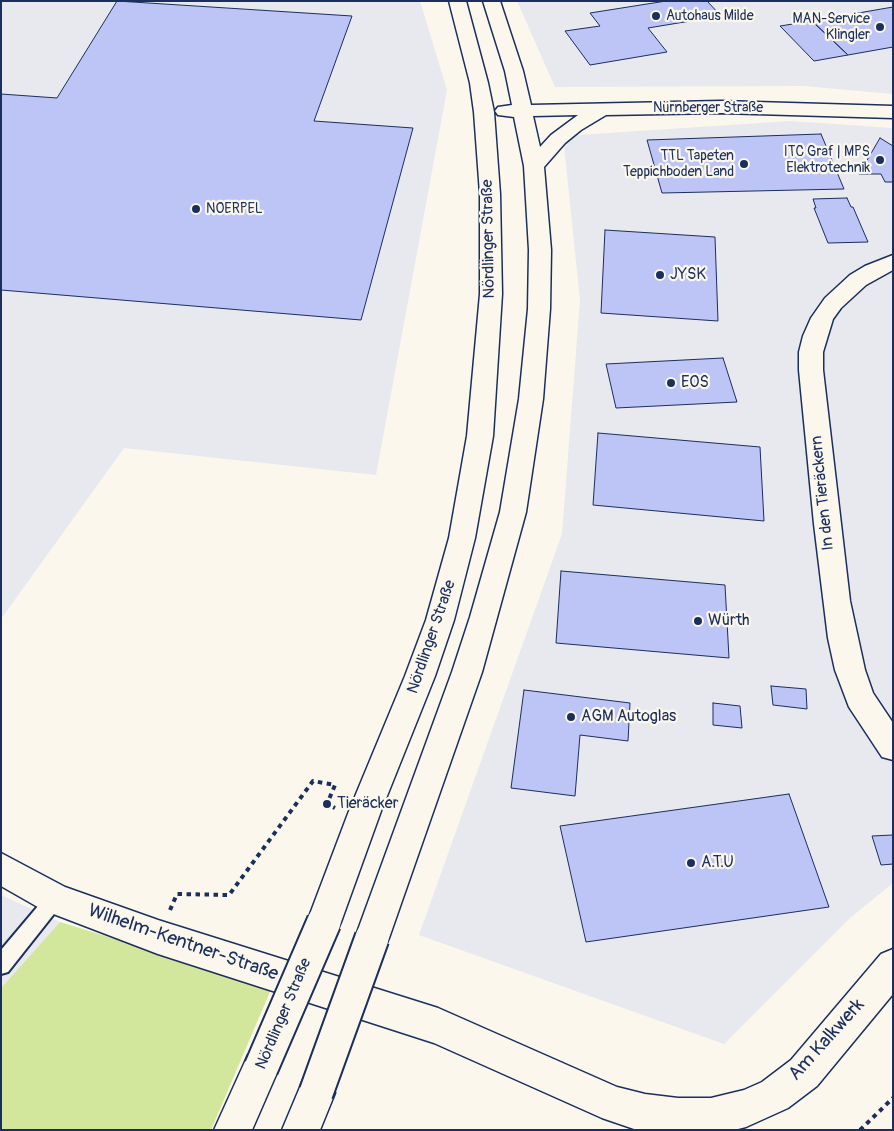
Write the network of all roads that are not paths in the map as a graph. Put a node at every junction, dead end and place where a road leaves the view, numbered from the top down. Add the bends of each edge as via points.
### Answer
1 (457, 1) edge
2 (491, 1) edge
3 (604, 109) junction
4 (523, 111) junction
5 (484, 112) junction
6 (893, 112) edge
7 (534, 166) junction
8 (893, 262) edge
9 (893, 747) edge
10 (1, 868) edge
11 (55, 899) junction
12 (1, 965) edge
13 (893, 966) edge
14 (679, 1123) edge
15 (233, 1130) edge
16 (301, 1130) edge

1 - 5 main road, Nördlinger Straße
2 - 4 main road via 514,71
3 - 4 main road, Nürnberger Straße
3 - 6 main road, Nürnberger Straße via 760,107
3 - 7 main road via 558,139
4 - 5 main road, Nürnberger Straße
4 - 7 main road
5 - 15 main road, Nördlinger Straße, bridge via 490,194 491,294 480,436 472,492 453,577 420,676 324,922
7 - 16 main road, bridge via 540,250 539,309 531,399 513,512 467,672
8 - 9 main road, In den Tieräckern via 858,280 822,318 811,352 811,370 826,524 842,638 860,698
10 - 11 main road, Wilhelm-Kentner-Straße
11 - 12 lane
11 - 14 main road, Wilhelm-Kentner-Straße via 158,938 438,1026 615,1105
13 - 14 main road, Am Kalkwerk via 804,1073 775,1095 746,1108

